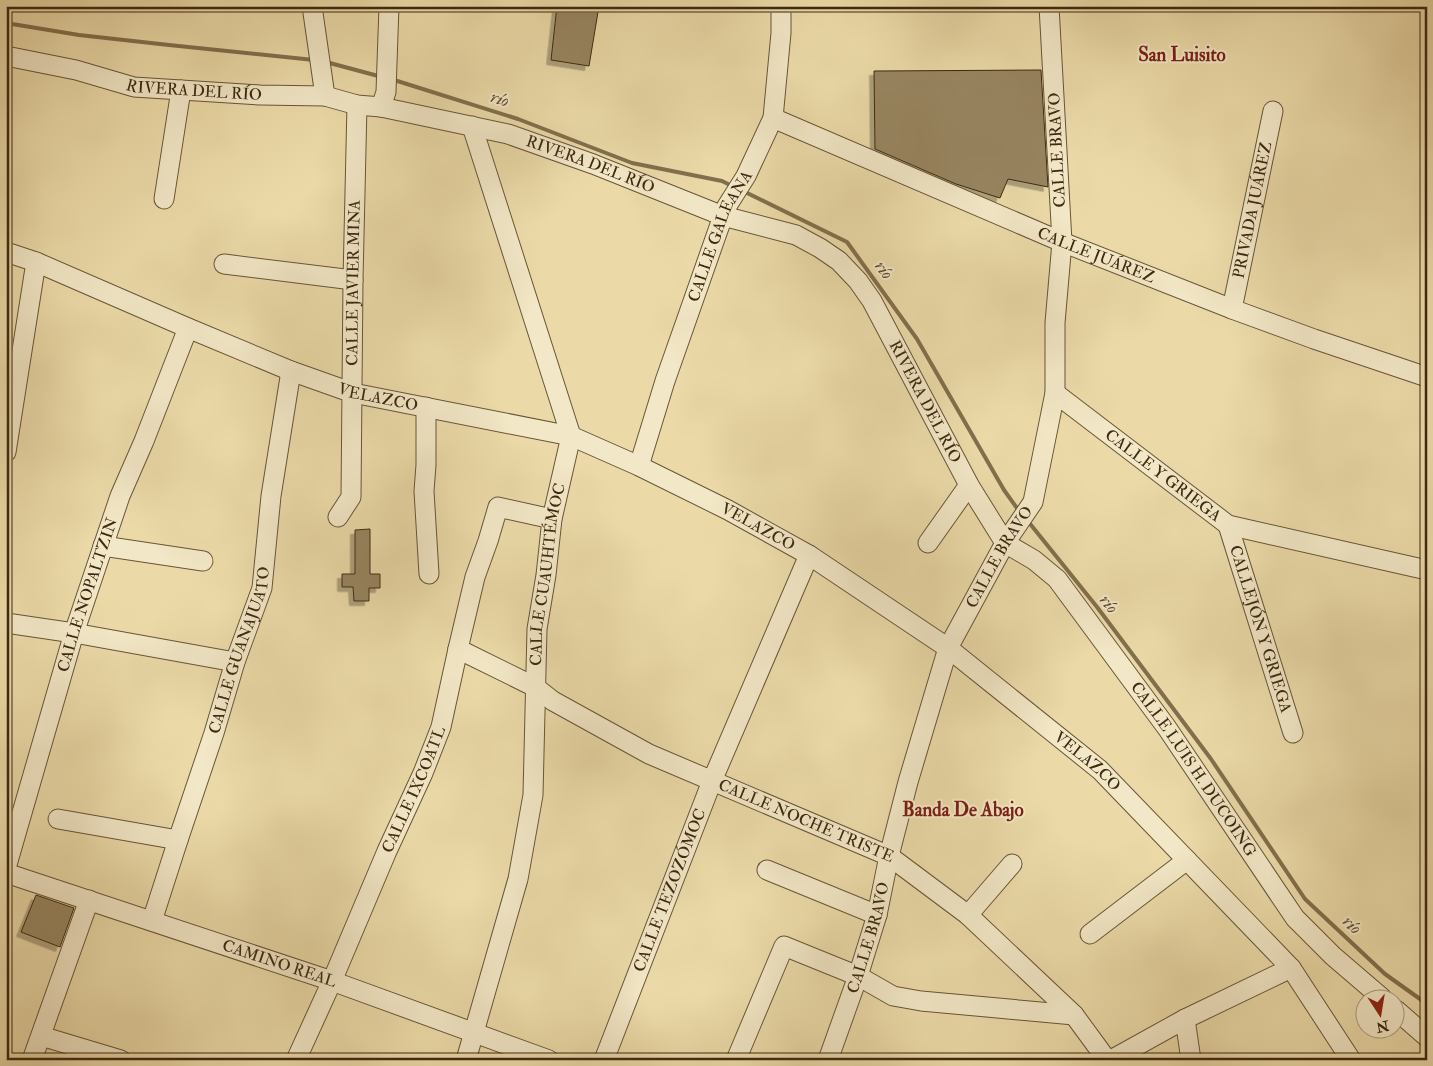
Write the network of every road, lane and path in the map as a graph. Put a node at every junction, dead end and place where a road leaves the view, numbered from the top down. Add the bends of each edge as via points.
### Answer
1 (312, 6) edge
2 (389, 6) edge
3 (781, 6) edge
4 (1049, 6) edge
5 (6, 56) edge
6 (323, 88) junction
7 (181, 90) junction
8 (384, 100) junction
9 (357, 105) junction
10 (1273, 111) dead end
11 (773, 118) junction
12 (472, 126) junction
13 (164, 199) dead end
14 (725, 211) junction
15 (1062, 242) junction
16 (6, 252) edge
17 (36, 262) junction
18 (224, 264) dead end
19 (353, 280) junction
20 (1232, 309) junction
21 (188, 328) junction
22 (291, 371) junction
23 (1427, 376) edge
24 (352, 393) junction
25 (1055, 393) junction
26 (426, 407) junction
27 (571, 436) junction
28 (6, 452) edge
29 (639, 466) junction
30 (970, 485) junction
31 (338, 517) dead end
32 (552, 519) junction
33 (1228, 525) junction
34 (1007, 540) junction
35 (928, 543) dead end
36 (103, 546) junction
37 (809, 555) junction
38 (203, 561) dead end
39 (1427, 570) edge
40 (428, 574) dead end
41 (6, 623) edge
42 (74, 633) junction
43 (948, 648) junction
44 (458, 649) junction
45 (234, 662) junction
46 (535, 687) junction
47 (1293, 733) dead end
48 (712, 781) junction
49 (58, 820) dead end
50 (178, 840) junction
51 (889, 856) junction
52 (1188, 860) junction
53 (1012, 864) dead end
54 (6, 868) edge
55 (767, 870) dead end
56 (6, 873) edge
57 (89, 900) junction
58 (877, 914) junction
59 (968, 915) junction
60 (152, 921) junction
61 (1090, 934) dead end
62 (1291, 968) junction
63 (858, 976) junction
64 (332, 981) junction
65 (1370, 988) edge
66 (1074, 1015) junction
67 (1406, 1019) edge
68 (1185, 1020) junction
69 (473, 1032) junction
70 (41, 1036) junction
71 (1427, 1037) edge
72 (32, 1060) edge
73 (121, 1060) edge
74 (296, 1060) edge
75 (466, 1060) edge
76 (549, 1060) edge
77 (604, 1060) edge
78 (736, 1060) edge
79 (828, 1060) edge
80 (1107, 1060) edge
81 (1111, 1060) edge
82 (1190, 1060) edge
83 (1351, 1060) edge

1 - 6 street
2 - 8 street
3 - 11 street, CALLE GALEANA
4 - 15 street, CALLE BRAVO
5 - 7 street, RIVERA DEL RÍO via 134,86
6 - 7 street, RIVERA DEL RÍO via 260,95
6 - 9 street, RIVERA DEL RÍO
7 - 13 street
8 - 9 street, RIVERA DEL RÍO
8 - 12 street, RIVERA DEL RÍO
9 - 19 street, CALLE JAVIER MINA
10 - 20 street, PRIVADA JUÁREZ
11 - 14 street, CALLE GALEANA via 746,176
11 - 15 street, CALLE JUÁREZ
12 - 14 street, RIVERA DEL RÍO via 508,134
12 - 27 street
14 - 29 street, CALLE GALEANA via 665,381
14 - 30 street, RIVERA DEL RÍO via 796,235 839,261 858,281 872,301
15 - 20 street, CALLE JUÁREZ
15 - 25 street, CALLE BRAVO
16 - 17 street, VELAZCO
17 - 21 street, VELAZCO
17 - 28 street
18 - 19 street
19 - 24 street, CALLE JAVIER MINA
20 - 23 street, CALLE JUÁREZ
21 - 22 street, VELAZCO
21 - 36 street, CALLE NOPALTZIN
22 - 24 street, VELAZCO
22 - 45 street, CALLE GUANAJUATO via 271,496 262,588
24 - 26 street, VELAZCO
24 - 31 street, CALLE JAVIER MINA via 351,497
25 - 33 street, CALLE Y GRIEGA
25 - 34 street, CALLE BRAVO via 1033,502
26 - 27 street, VELAZCO
26 - 40 street via 424,491
27 - 29 street, VELAZCO
27 - 32 street, CALLE CUAUHTÉMOC
29 - 37 street, VELAZCO
30 - 34 street, RIVERA DEL RÍO
30 - 35 street
32 - 44 street, CALLE IXCOATL via 498,507 475,577
32 - 46 street, CALLE CUAUHTÉMOC via 537,629
33 - 39 street, CALLE Y GRIEGA
33 - 47 street, CALLEJÓN Y GRIEGA
34 - 43 street, CALLE BRAVO
34 - 65 street, CALLE LUIS H. DUCOING via 1057,579 1167,728 1295,918
36 - 38 street
36 - 42 street, CALLE NOPALTZIN
37 - 43 street, VELAZCO
37 - 48 street, CALLE TEZOZÓMOC
41 - 42 street
42 - 45 street
42 - 54 street, CALLE NOPALTZIN
43 - 51 street, CALLE BRAVO
43 - 52 street, VELAZCO via 1100,770
44 - 46 street, CALLE NOCHE TRISTE
44 - 64 street, CALLE IXCOATL via 441,727
45 - 50 street, CALLE GUANAJUATO
46 - 48 street, CALLE NOCHE TRISTE via 552,701 649,754
46 - 69 street, CALLE CUAUHTÉMOC via 532,804 518,879
48 - 51 street, CALLE NOCHE TRISTE
48 - 77 street, CALLE TEZOZÓMOC
49 - 50 street
50 - 60 street, CALLE GUANAJUATO
51 - 58 street, CALLE BRAVO
51 - 59 street, CALLE NOCHE TRISTE
52 - 61 street
52 - 62 street, VELAZCO
53 - 59 street
55 - 58 street
56 - 57 street, CAMINO REAL
57 - 60 street, CAMINO REAL
57 - 70 street
58 - 63 street, CALLE BRAVO
59 - 66 street, CALLE NOCHE TRISTE
60 - 64 street, CAMINO REAL
62 - 68 street
62 - 83 street, VELAZCO
63 - 66 street via 893,996 920,1002
63 - 78 street via 784,946
63 - 79 street, CALLE BRAVO
64 - 69 street, CAMINO REAL
64 - 74 street, CALLE IXCOATL
66 - 80 street, CALLE NOCHE TRISTE
67 - 71 street
68 - 81 street
68 - 82 street
69 - 75 street, CALLE CUAUHTÉMOC
69 - 76 street, CAMINO REAL
70 - 72 street
70 - 73 street

